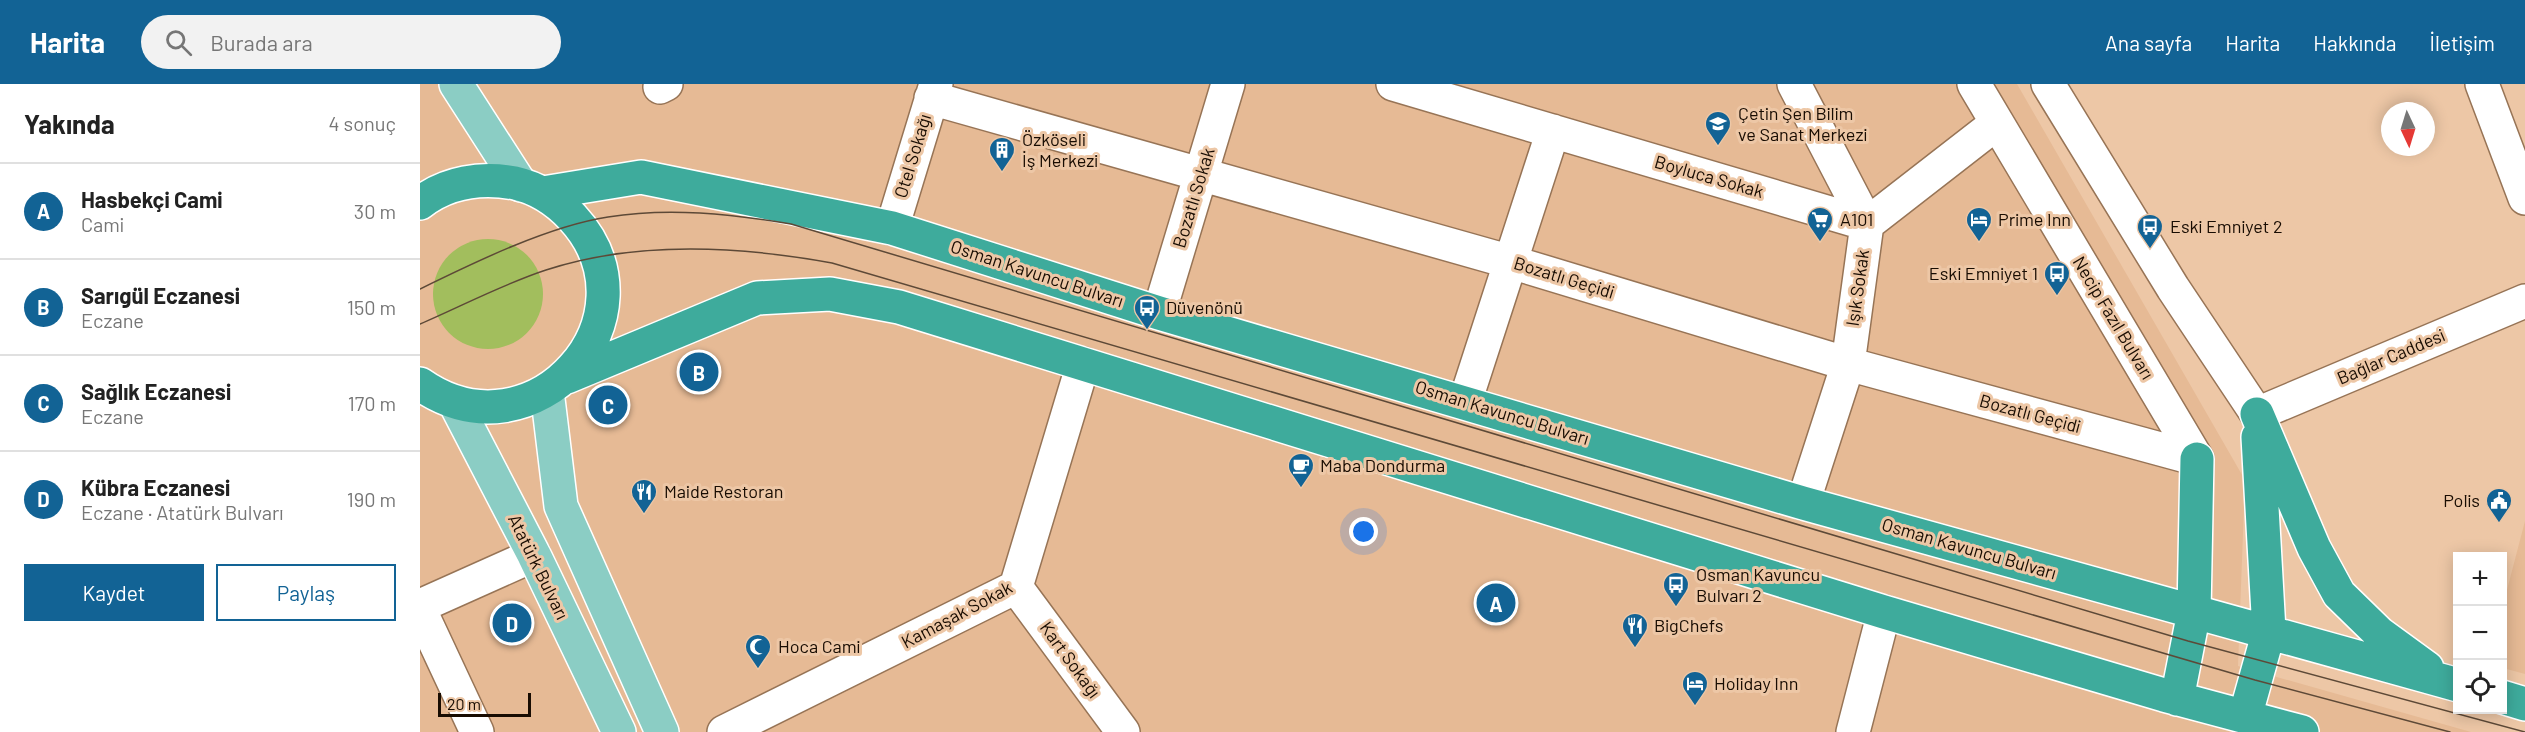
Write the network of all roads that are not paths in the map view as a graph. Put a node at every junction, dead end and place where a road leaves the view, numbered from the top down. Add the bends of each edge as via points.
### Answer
1 (456, 84) edge
2 (1228, 84) edge
3 (1394, 84) edge
4 (1794, 84) edge
5 (1974, 84) edge
6 (2048, 84) edge
7 (2481, 84) edge
8 (933, 91) edge
9 (1997, 123) junction
10 (1553, 131) junction
11 (1201, 175) junction
12 (532, 189) junction
13 (2525, 198) edge
14 (420, 203) edge
15 (1867, 224) junction
16 (892, 228) junction
17 (1511, 262) junction
18 (2525, 301) edge
19 (1159, 313) junction
20 (1083, 364) junction
21 (1848, 364) junction
22 (557, 384) junction
23 (435, 400) edge
24 (1465, 402) junction
25 (2257, 414) junction
26 (2197, 459) junction
27 (1803, 503) junction
28 (534, 555) junction
29 (1016, 587) junction
30 (420, 608) edge
31 (1884, 612) junction
32 (2194, 612) junction
33 (2269, 631) junction
34 (2450, 682) edge
35 (2177, 699) junction
36 (2507, 699) edge
37 (2525, 704) edge
38 (2245, 717) junction
39 (477, 732) edge
40 (619, 732) edge
41 (662, 732) edge
42 (724, 732) edge
43 (1123, 732) edge
44 (1854, 732) edge
45 (2302, 732) edge

1 - 12 main road
2 - 11 street, Bozatlı Sokak
3 - 10 street, Boyluca Sokak
4 - 15 street, Işık Sokak
5 - 9 street, Necip Fazıl Bulvarı
6 - 25 street via 2173,288
7 - 13 street
8 - 11 street, Bozatlı Geçidi
8 - 16 street, Otel Sokağı
9 - 15 street
9 - 26 street, Necip Fazıl Bulvarı
10 - 15 street, Boyluca Sokak
10 - 17 street
11 - 17 street, Bozatlı Geçidi
11 - 19 street, Bozatlı Sokak
12 - 14 highway via 498,180 474,181 450,186
12 - 16 highway, Osman Kavuncu Bulvarı via 641,177
12 - 22 highway via 563,207 579,224 592,244 603,291 594,338 582,358
15 - 21 street, Işık Sokak
16 - 19 highway, Osman Kavuncu Bulvarı
17 - 21 street, Bozatlı Geçidi
17 - 24 street
18 - 25 street, Bağlar Caddesi
19 - 24 highway, Osman Kavuncu Bulvarı
20 - 22 highway via 899,308 830,294 757,298
20 - 29 street, Kamaşak Sokak
20 - 31 highway
21 - 26 street, Bozatlı Geçidi
21 - 27 street, Işık Sokak
22 - 23 highway via 526,401 503,407
22 - 41 main road via 561,506
23 - 28 main road, Atatürk Bulvarı
24 - 27 highway, Osman Kavuncu Bulvarı
25 - 33 highway
25 - 34 highway via 2314,548 2339,594 2379,633
26 - 32 highway
27 - 32 highway, Osman Kavuncu Bulvarı
28 - 30 street
28 - 40 main road, Atatürk Bulvarı
29 - 42 street, Kamaşak Sokak
29 - 43 street, Kart Sokağı
30 - 39 street
31 - 35 highway
31 - 44 street
32 - 33 highway, Osman Kavuncu Bulvarı
32 - 35 highway
33 - 34 highway, Osman Kavuncu Bulvarı
33 - 38 highway
35 - 38 highway
36 - 37 highway
38 - 45 highway

